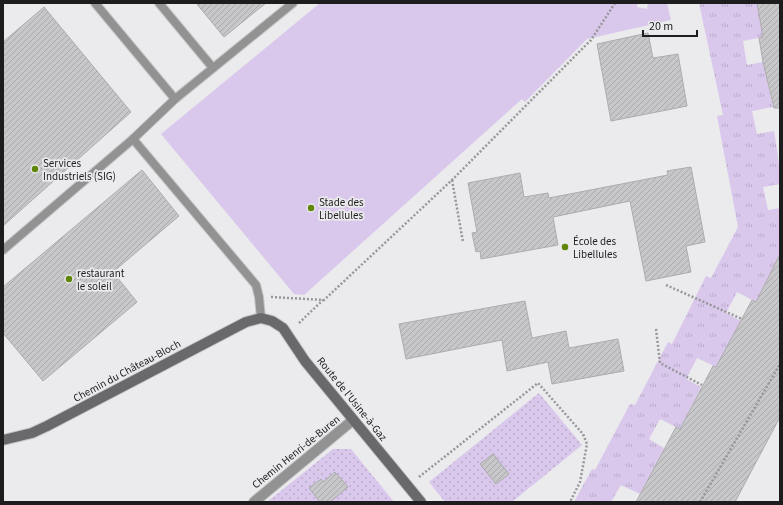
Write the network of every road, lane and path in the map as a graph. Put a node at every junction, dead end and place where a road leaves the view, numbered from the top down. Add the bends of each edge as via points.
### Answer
1 (95, 3) edge
2 (159, 3) edge
3 (293, 3) edge
4 (615, 3) edge
5 (213, 68) junction
6 (176, 99) junction
7 (133, 139) junction
8 (452, 180) junction
9 (463, 242) dead end
10 (3, 250) edge
11 (666, 285) dead end
12 (259, 297) junction
13 (324, 300) junction
14 (261, 318) junction
15 (742, 319) dead end
16 (299, 323) dead end
17 (656, 329) dead end
18 (780, 364) edge
19 (702, 385) dead end
20 (353, 420) junction
21 (3, 440) edge
22 (419, 477) dead end
23 (254, 502) edge
24 (421, 502) edge
25 (570, 502) edge
26 (700, 502) edge

1 - 6 lane
2 - 5 lane
3 - 5 lane
4 - 8 path via 591,40
5 - 6 lane
6 - 7 lane
7 - 10 lane
7 - 12 lane via 230,252 256,285
8 - 9 path
8 - 13 path
11 - 15 path
12 - 13 path
12 - 14 lane
13 - 16 path
14 - 20 street, Route de l'Usine-à-Gaz via 283,328 305,361
14 - 21 street, Chemin du Château-Bloch via 246,322 47,426
17 - 19 path via 660,364
18 - 26 path
20 - 23 street, Chemin Henri-de-Buren
20 - 24 street, Route de l'Usine-à-Gaz
22 - 25 path via 538,383 583,434 587,444 580,482

